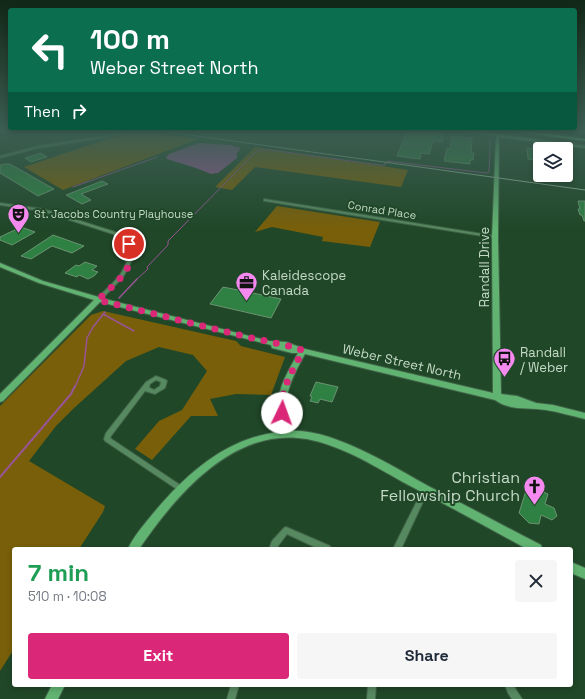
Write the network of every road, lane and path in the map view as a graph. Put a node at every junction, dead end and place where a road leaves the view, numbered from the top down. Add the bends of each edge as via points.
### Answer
1 (496, 164) edge
2 (265, 200) dead end
3 (0, 204) edge
4 (495, 237) junction
5 (0, 265) edge
6 (98, 300) junction
7 (303, 351) junction
8 (146, 386) dead end
9 (497, 397) junction
10 (0, 399) edge
11 (585, 416) edge
12 (285, 434) junction
13 (181, 489) junction
14 (426, 489) junction
15 (134, 547) edge
16 (274, 547) edge
17 (323, 547) edge
18 (398, 547) edge
19 (531, 547) edge
20 (573, 568) edge
21 (585, 574) edge
22 (58, 687) edge
23 (234, 687) edge
24 (372, 687) edge
25 (510, 687) edge
26 (51, 699) edge
27 (231, 699) edge
28 (371, 699) edge
29 (518, 699) edge

1 - 4 street, Randall Drive
2 - 4 street, Conrad Place
3 - 6 street via 42,210 114,233 128,242 132,255 129,265
4 - 9 street, Randall Drive
5 - 6 street, Weber Street North via 41,282
6 - 7 street, Weber Street North via 288,350
6 - 10 street
7 - 9 street, Weber Street North
7 - 12 street via 288,379 282,397
8 - 13 street via 107,439
9 - 11 street, Weber Street North via 507,403
12 - 13 street via 264,438 231,450 205,467
12 - 14 street via 327,440 351,449
13 - 15 street
14 - 18 street
14 - 19 street
16 - 17 street via 286,530
20 - 21 street
22 - 26 street
23 - 27 street
24 - 28 street
25 - 29 street

